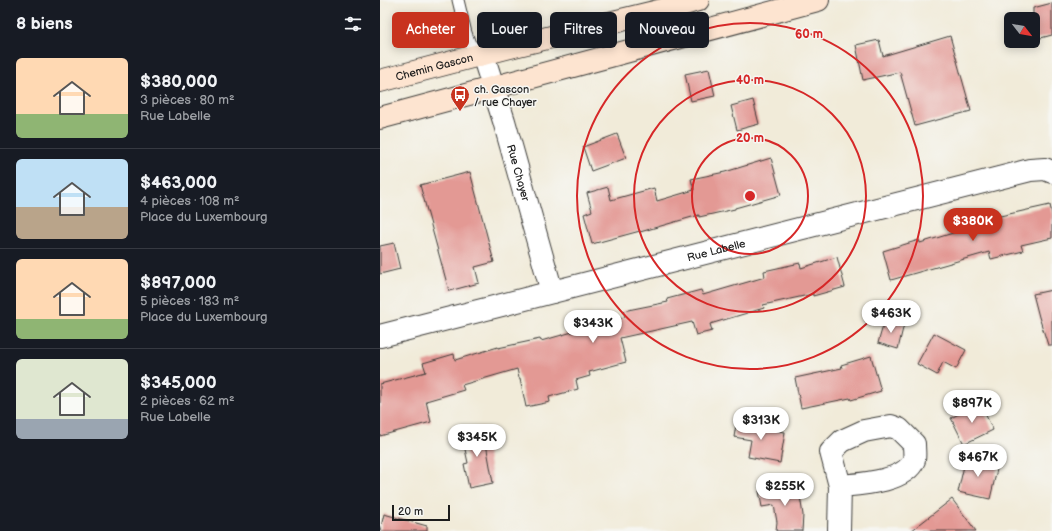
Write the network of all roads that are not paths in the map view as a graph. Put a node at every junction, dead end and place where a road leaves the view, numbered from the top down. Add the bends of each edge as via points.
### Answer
1 (458, 0) edge
2 (698, 0) edge
3 (818, 0) edge
4 (483, 55) junction
5 (380, 81) edge
6 (492, 88) junction
7 (380, 118) edge
8 (1052, 172) edge
9 (552, 292) junction
10 (380, 336) edge
11 (840, 486) dead end
12 (839, 531) edge

1 - 4 lane via 470,44
2 - 4 main road, Chemin Gascon
3 - 6 main road
4 - 5 main road, Chemin Gascon
4 - 6 street, Rue Chayer
6 - 7 main road
6 - 9 street, Rue Chayer via 504,121
8 - 9 street, Rue Labelle via 1045,169 1030,170
9 - 10 street, Rue Labelle
11 - 12 street

